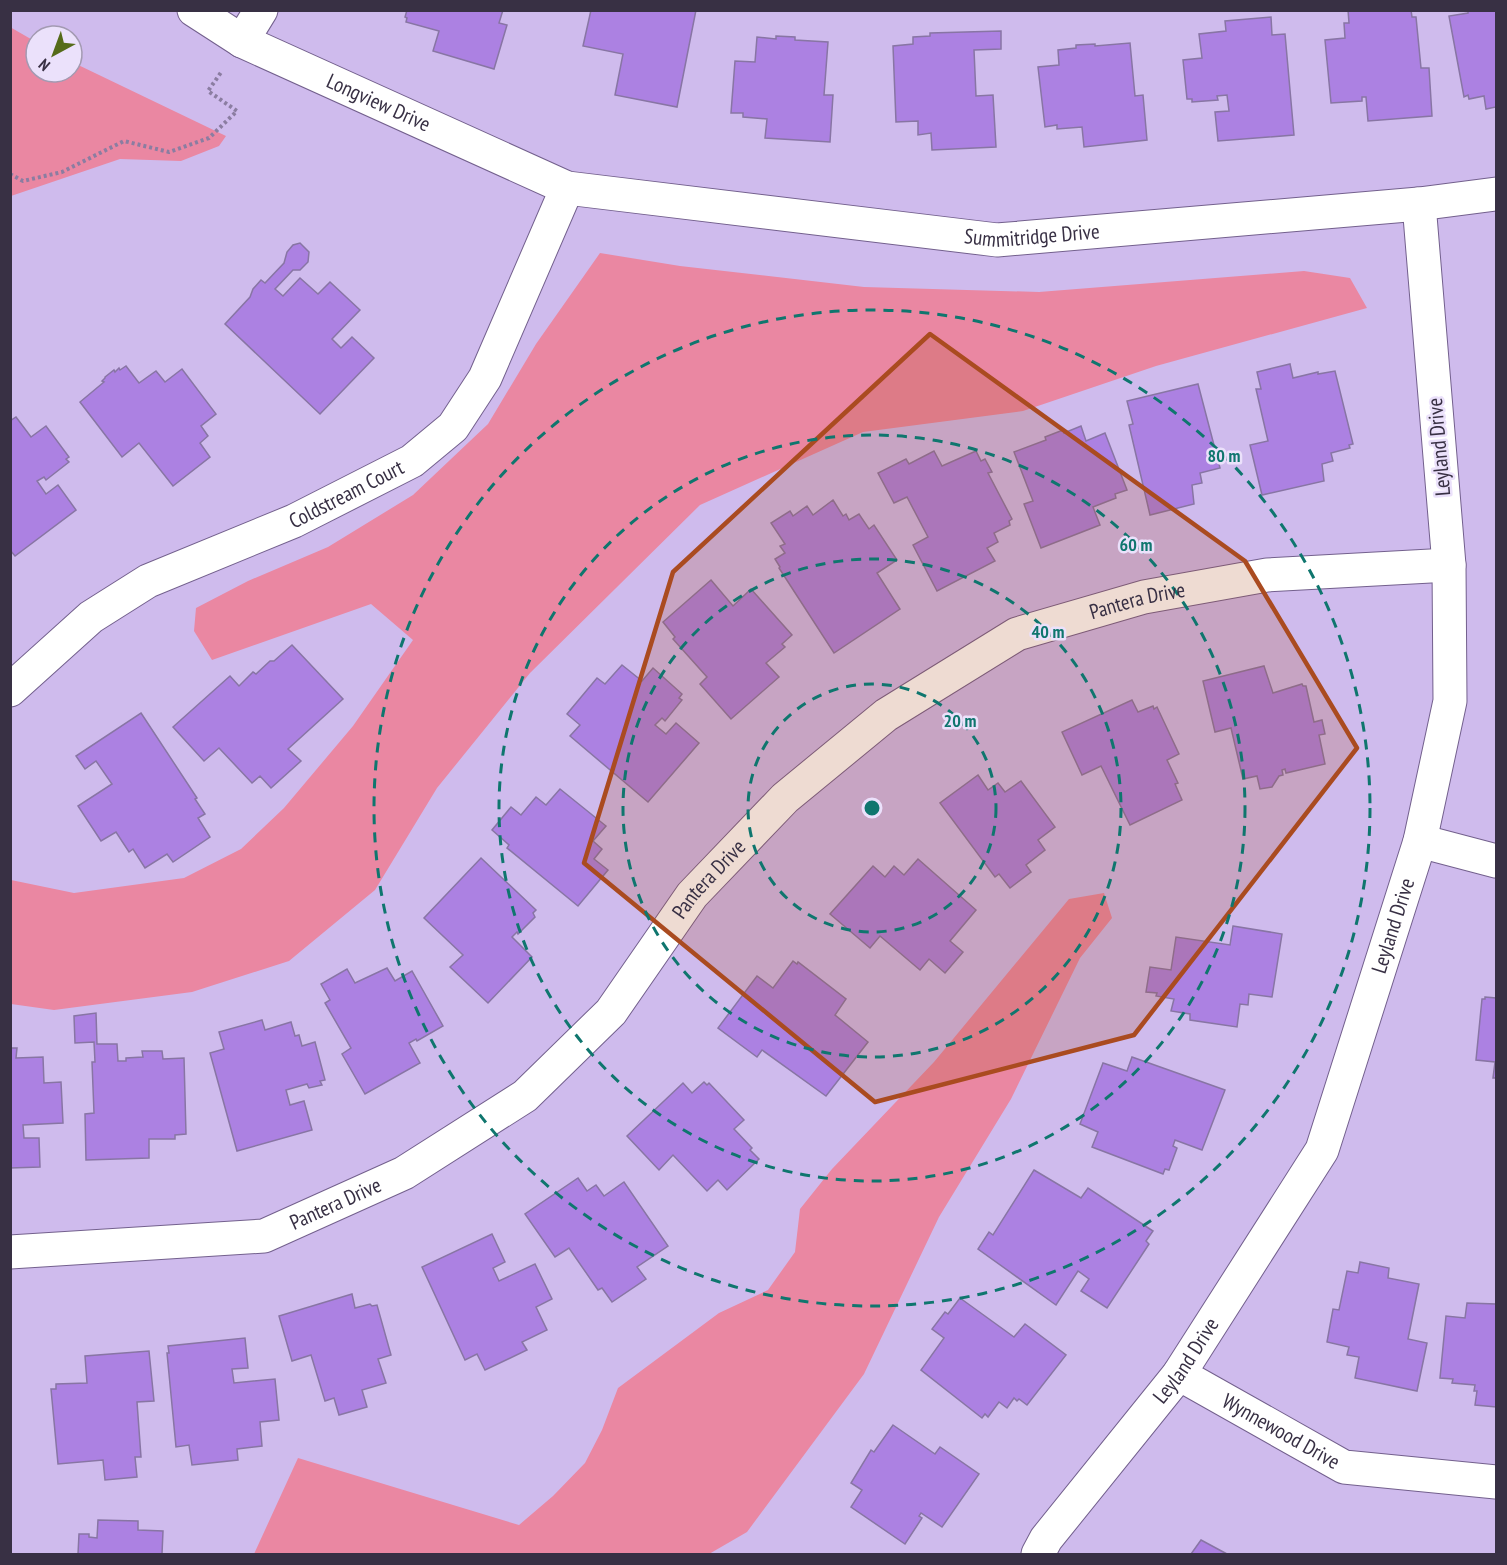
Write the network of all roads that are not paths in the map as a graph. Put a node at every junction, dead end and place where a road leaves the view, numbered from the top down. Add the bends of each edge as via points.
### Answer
1 (194, 10) edge
2 (261, 10) edge
3 (243, 41) junction
4 (567, 188) junction
5 (1497, 194) edge
6 (1419, 204) junction
7 (1449, 565) junction
8 (10, 690) edge
9 (1420, 841) junction
10 (1497, 861) edge
11 (10, 1252) edge
12 (1179, 1374) junction
13 (1497, 1482) edge
14 (1038, 1554) edge

1 - 3 street, Longview Drive
2 - 3 street
3 - 4 street, Longview Drive
4 - 6 street, Summitridge Drive via 997,240
4 - 8 street, Coldstream Court via 484,378 453,427 412,461 294,521 148,581 91,617
5 - 6 street, Summitridge Drive
6 - 7 street, Leyland Drive
7 - 9 street, Leyland Drive via 1450,701
7 - 11 street, Pantera Drive via 1267,575 1144,597 1017,634 886,715 785,798 692,895 611,1012 534,1088 404,1173 264,1236
9 - 10 street
9 - 12 street, Leyland Drive via 1322,1150
12 - 13 street, Wynnewood Drive via 1344,1467
12 - 14 street, Leyland Drive

